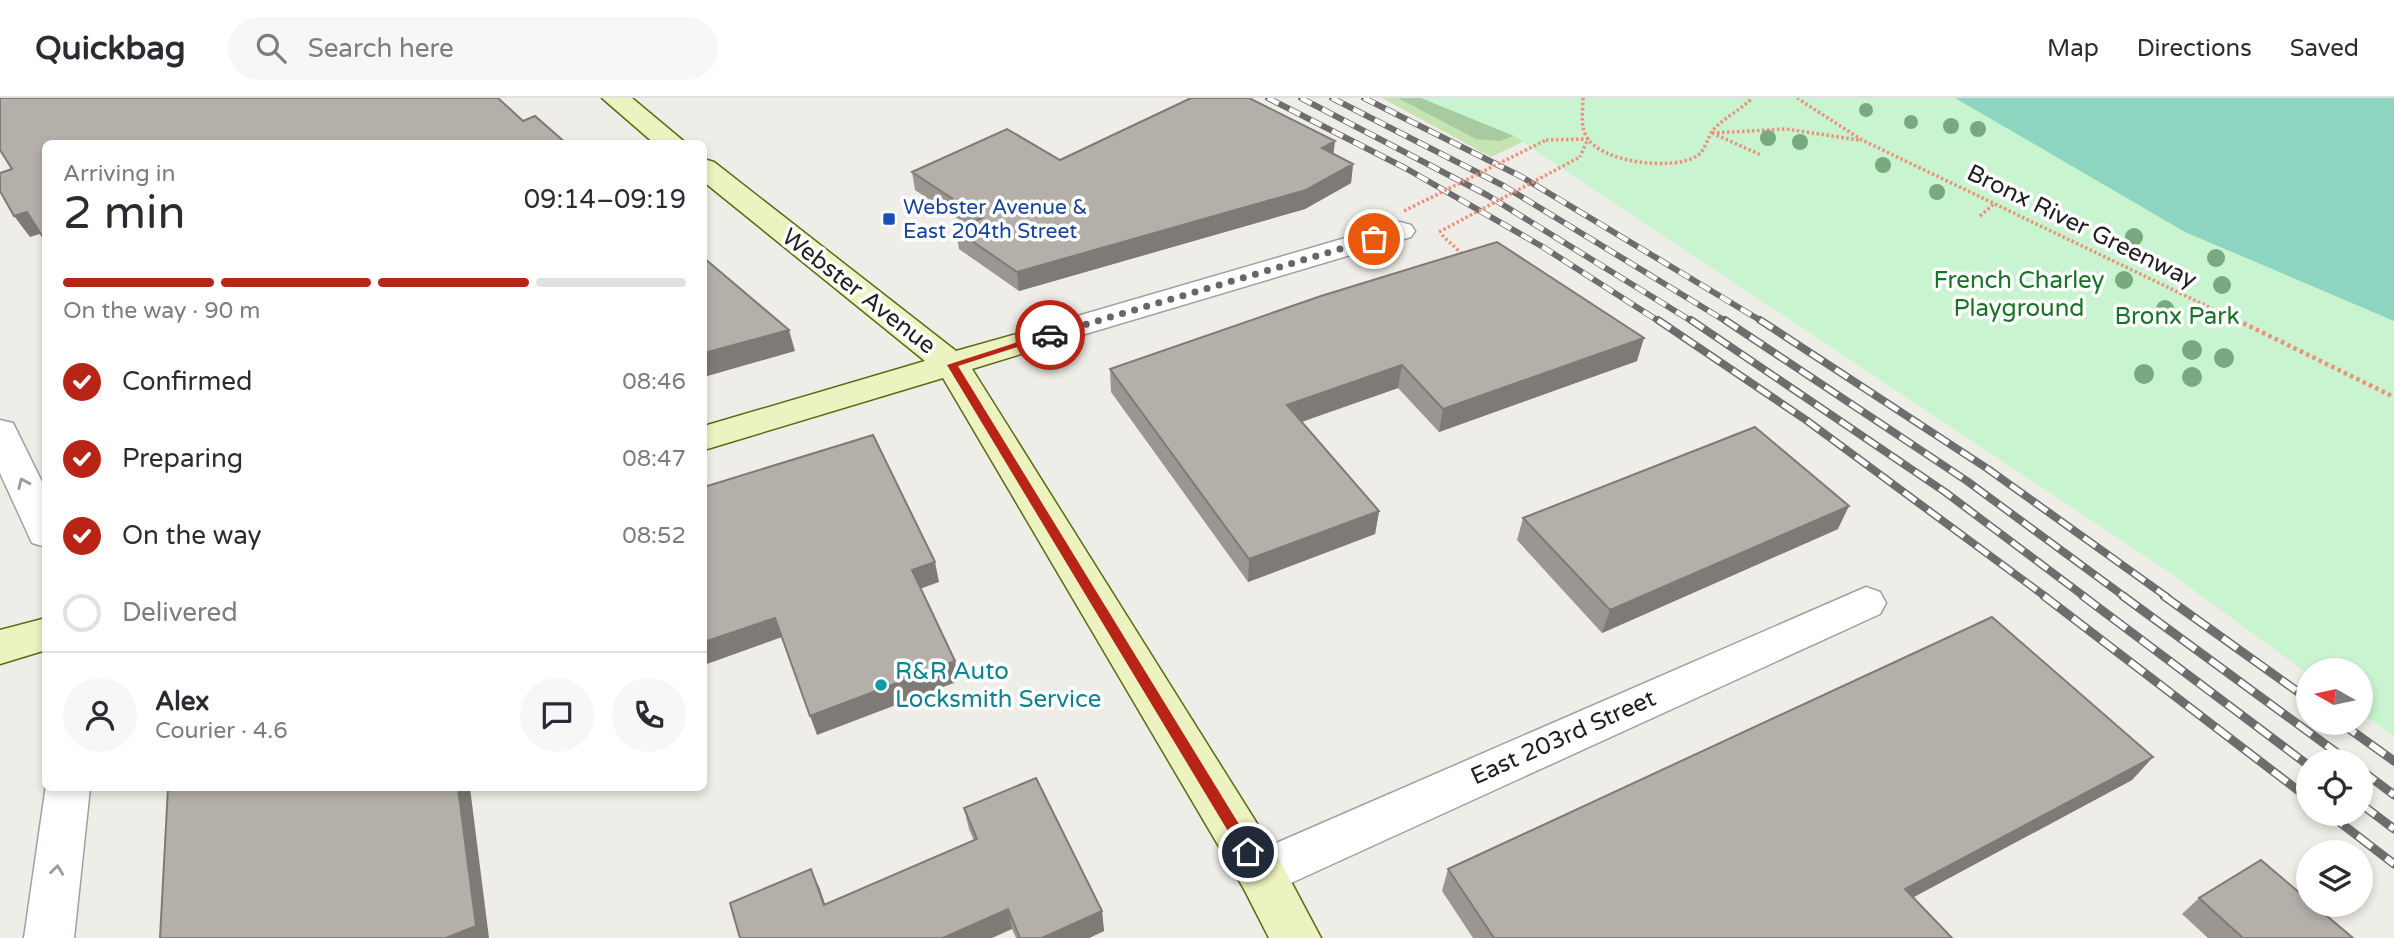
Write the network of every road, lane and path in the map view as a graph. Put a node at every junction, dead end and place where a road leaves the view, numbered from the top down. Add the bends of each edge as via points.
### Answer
1 (615, 98) edge
2 (1583, 98) edge
3 (1752, 98) edge
4 (1797, 98) edge
5 (1711, 133) junction
6 (1588, 139) junction
7 (668, 140) edge
8 (1862, 141) junction
9 (1761, 155) dead end
10 (707, 170) edge
11 (1994, 203) junction
12 (1980, 216) dead end
13 (1401, 221) joint
14 (1463, 255) edge
15 (1045, 336) joint
16 (952, 365) junction
17 (2393, 395) edge
18 (0, 432) edge
19 (707, 437) edge
20 (42, 524) edge
21 (1866, 603) dead end
22 (42, 635) edge
23 (0, 647) edge
24 (67, 791) edge
25 (1261, 873) junction
26 (49, 938) edge
27 (1296, 938) edge

1 - 7 main road
2 - 6 path via 1582,126
3 - 5 path
4 - 8 path, Bronx River Greenway
5 - 6 path via 1697,156 1670,163 1621,159 1599,150
5 - 8 path via 1782,128
5 - 9 path
6 - 13 path, bridge via 1546,140
6 - 14 path, bridge via 1580,158 1439,232
8 - 11 path, Bronx River Greenway
10 - 16 main road, Webster Avenue
11 - 12 path
11 - 17 path, Bronx River Greenway
13 - 15 street
15 - 16 main road
16 - 19 main road
16 - 25 main road, Webster Avenue
20 -> 18 street
21 - 25 street, East 203rd Street
22 - 23 main road
26 -> 24 street
25 - 27 main road, Webster Avenue

